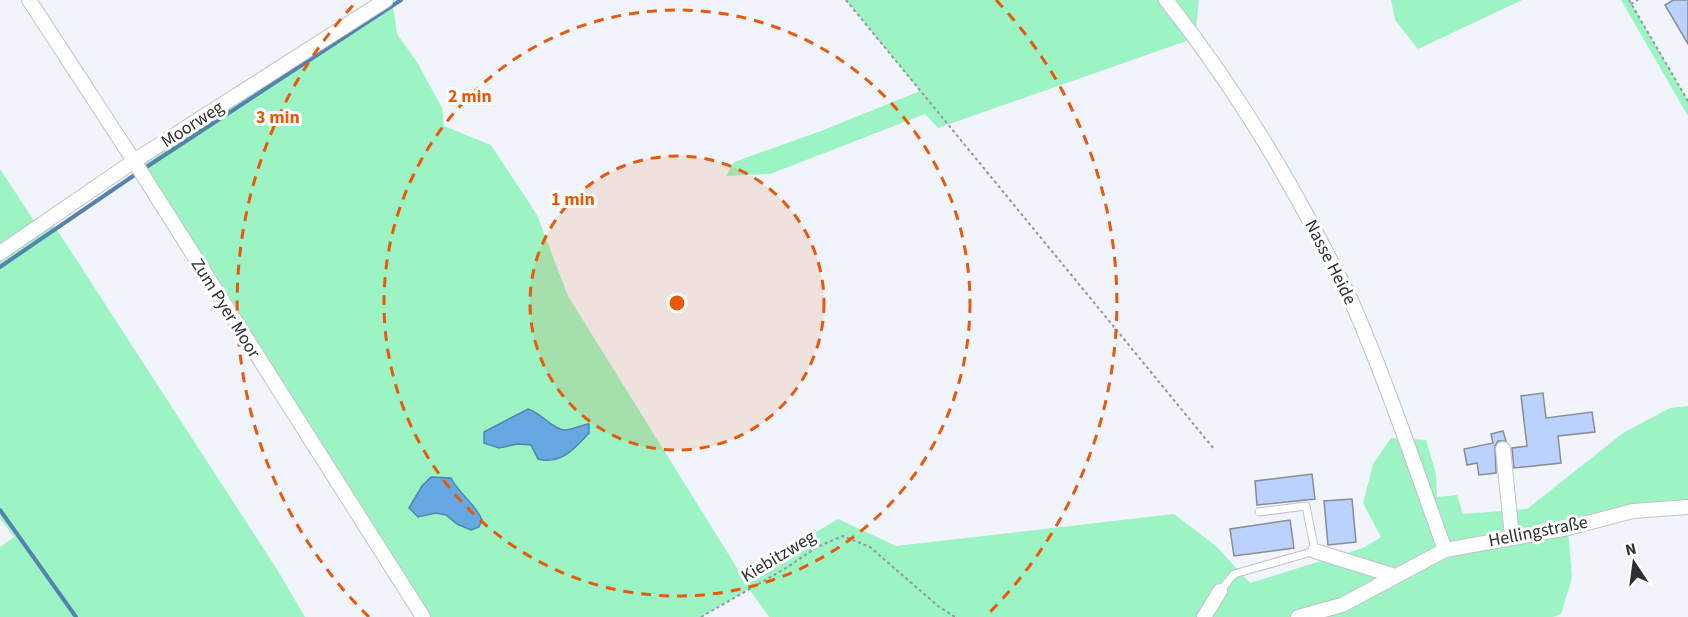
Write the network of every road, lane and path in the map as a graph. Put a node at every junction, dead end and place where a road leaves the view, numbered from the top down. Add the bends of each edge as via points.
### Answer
1 (29, 0) edge
2 (386, 0) edge
3 (846, 0) edge
4 (1166, 0) edge
5 (1629, 0) edge
6 (1638, 0) edge
7 (1631, 4) junction
8 (1688, 101) edge
9 (135, 161) junction
10 (0, 253) edge
11 (1214, 449) dead end
12 (1503, 449) dead end
13 (1688, 507) edge
14 (1258, 512) dead end
15 (1512, 536) junction
16 (1445, 550) junction
17 (1315, 551) junction
18 (1395, 576) junction
19 (1220, 591) joint
20 (423, 617) edge
21 (701, 617) edge
22 (955, 617) edge
23 (1204, 617) edge
24 (1298, 617) edge

1 - 9 street, Zum Pyer Moor
2 - 9 street, Moorweg
3 - 11 path
4 - 16 street, Nasse Heide via 1246,111 1301,204 1353,306
5 - 7 path
6 - 7 path
7 - 8 path
9 - 10 street, Moorweg
9 - 20 street, Zum Pyer Moor
12 - 15 street
13 - 15 street, Hellingstraße via 1633,511 1568,528
14 - 17 lane via 1306,506
15 - 16 street, Hellingstraße
16 - 18 street, Hellingstraße
17 - 18 street
17 - 19 lane via 1234,574
18 - 24 street, Hellingstraße via 1342,605
19 - 23 street
21 - 22 path, Kiebitzweg via 817,547 843,536 870,548

